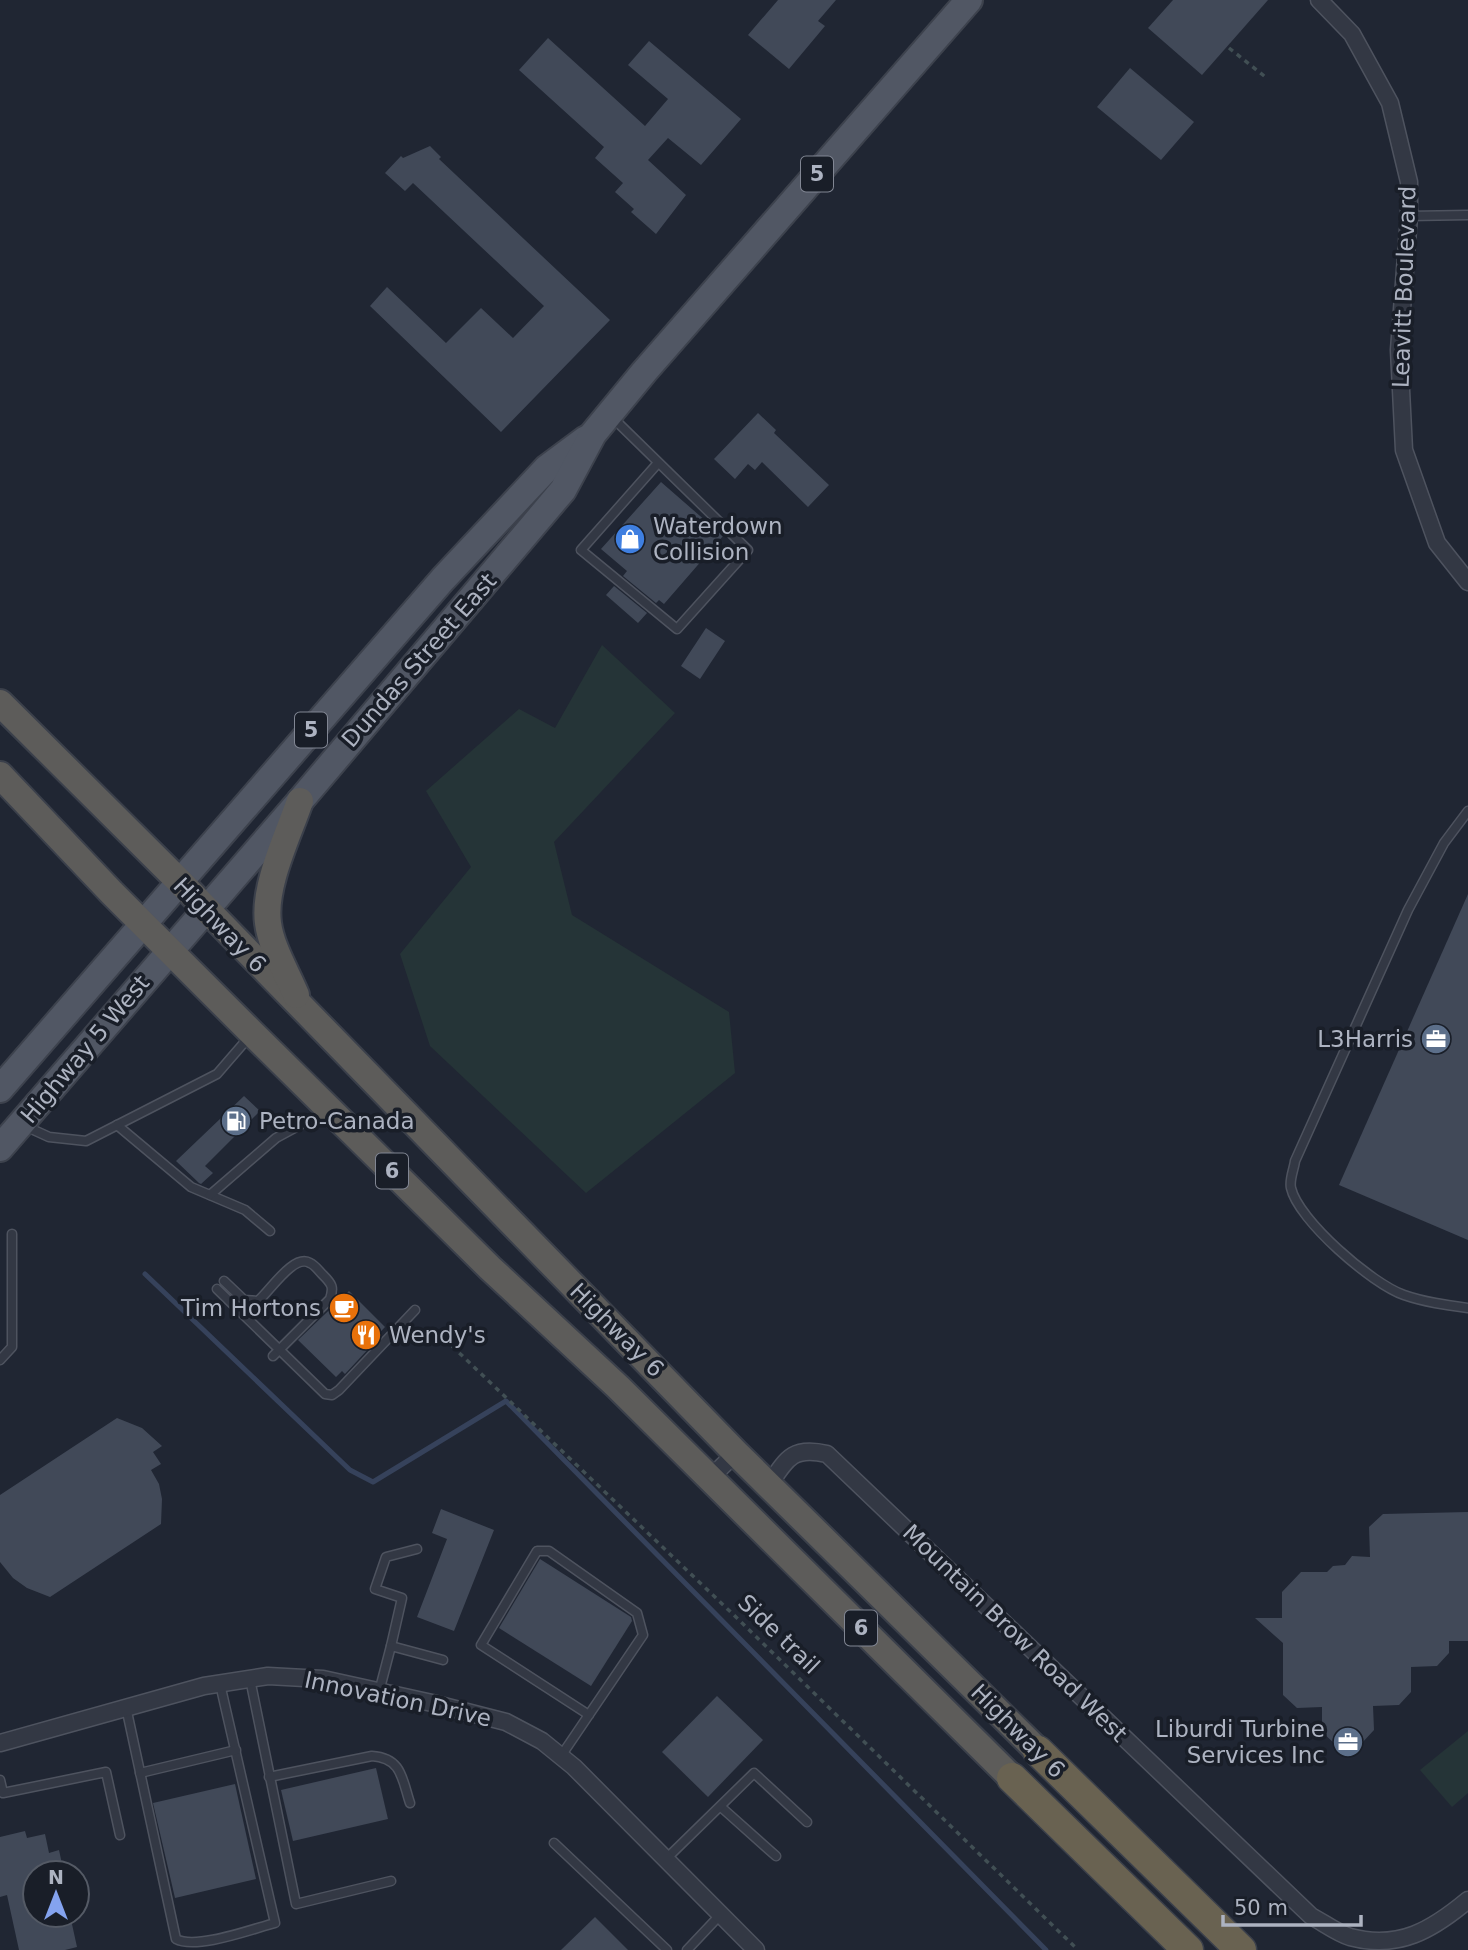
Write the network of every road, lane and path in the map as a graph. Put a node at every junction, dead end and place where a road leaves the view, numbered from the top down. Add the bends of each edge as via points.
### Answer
1 (969, 0) edge
2 (1319, 0) edge
3 (1229, 48) dead end
4 (1268, 79) dead end
5 (1468, 215) edge
6 (1409, 216) junction
7 (601, 424) junction
8 (658, 463) junction
9 (1468, 582) edge
10 (0, 703) edge
11 (0, 775) edge
12 (300, 801) junction
13 (1468, 811) edge
14 (179, 881) junction
15 (206, 910) junction
16 (142, 923) junction
17 (170, 950) junction
18 (302, 1010) junction
19 (252, 1033) junction
20 (0, 1089) edge
21 (330, 1110) junction
22 (22, 1124) junction
23 (117, 1125) junction
24 (0, 1148) edge
25 (211, 1195) junction
26 (270, 1231) dead end
27 (12, 1234) dead end
28 (12, 1280) junction
29 (224, 1281) dead end
30 (0, 1283) edge
31 (216, 1289) dead end
32 (1468, 1307) edge
33 (415, 1310) dead end
34 (452, 1346) dead end
35 (275, 1353) junction
36 (0, 1360) edge
37 (736, 1453) junction
38 (710, 1478) junction
39 (769, 1485) junction
40 (417, 1549) dead end
41 (391, 1646) junction
42 (443, 1660) dead end
43 (250, 1679) junction
44 (220, 1684) junction
45 (379, 1692) junction
46 (126, 1707) junction
47 (589, 1715) junction
48 (0, 1743) edge
49 (236, 1750) junction
50 (1038, 1751) joint
51 (561, 1756) junction
52 (140, 1773) junction
53 (270, 1777) junction
54 (1012, 1778) joint
55 (0, 1780) edge
56 (1, 1794) edge
57 (410, 1803) dead end
58 (721, 1807) junction
59 (807, 1822) dead end
60 (120, 1835) dead end
61 (554, 1843) dead end
62 (776, 1856) dead end
63 (666, 1859) junction
64 (390, 1881) dead end
65 (1468, 1900) edge
66 (721, 1914) junction
67 (667, 1950) edge
68 (687, 1950) edge
69 (756, 1950) edge
70 (1078, 1950) edge
71 (1188, 1950) edge
72 (1241, 1950) edge

1 - 7 main road, Dundas Street East / 5
2 - 6 street, Leavitt Boulevard via 1352,34 1391,103 1409,182
3 - 4 path
5 - 6 lane
6 - 9 street, Leavitt Boulevard via 1399,350 1404,450 1437,543
7 - 8 lane
7 - 12 main road, Dundas Street East / 5 via 563,490
7 - 14 main road, Dundas Street East / 5 via 547,468 443,579
8 - 8 lane via 748,550 677,629 581,550
10 - 14 highway, Highway 6 / 6
11 - 16 highway, Highway 6 / 6
12 - 15 main road, Dundas Street East / 5
12 - 18 highway via 268,909 272,939
13 - 32 lane via 1444,843 1408,910 1295,1161 1290,1186 1318,1228 1351,1262 1388,1288
14 - 15 highway, Highway 6 / 6
14 - 16 main road, 5
15 - 17 main road, 5
15 - 18 highway, Highway 6 / 6
16 - 17 highway, Highway 6 / 6
16 - 20 main road, Highway 5 West / 5
17 - 19 highway, Highway 6 / 6
17 - 22 main road, Highway 5 West / 5
18 - 37 highway, Highway 6 / 6
19 - 21 highway, Highway 6 / 6
19 - 23 lane via 217,1074
21 - 25 lane via 276,1138
21 - 38 highway, Highway 6 / 6
22 - 23 lane via 49,1137 86,1141
22 - 24 main road, Highway 5 West / 5
23 - 25 lane via 191,1187
25 - 26 lane via 246,1210
27 - 28 lane
28 - 30 lane
28 - 36 lane via 12,1347
29 - 35 lane via 244,1300 258,1301 302,1261 310,1262 331,1283 330,1299
31 - 35 lane
33 - 35 lane via 332,1395
34 - 70 path, Side trail
37 - 38 street
37 - 39 highway, Highway 6 / 6
38 - 54 highway, Highway 6 / 6
39 - 50 highway, Highway 6 / 6
39 - 65 street, Mountain Brow Road West via 785,1461 800,1451 827,1454 1311,1916 1350,1937 1392,1944 1436,1926
40 - 41 lane via 386,1557 375,1589 401,1598
41 - 42 lane
41 - 45 lane
43 - 44 street, Innovation Drive
43 - 45 street, Innovation Drive via 323,1679
43 - 53 lane
44 - 46 street, Innovation Drive
44 - 49 lane
45 - 51 street, Innovation Drive via 506,1722
46 - 48 street, Innovation Drive
46 - 52 lane
47 - 47 lane via 643,1635 638,1612 550,1551 537,1551 481,1645
47 - 51 lane
49 - 52 lane
49 - 52 lane via 275,1923 200,1942 176,1939
50 - 72 highway, Highway 6 / 6
51 - 63 street, Innovation Drive
53 - 57 lane via 381,1757 397,1766
53 - 64 lane via 296,1904
54 - 71 highway, Highway 6 / 6
55 - 56 lane
56 - 60 lane via 106,1772
58 - 59 lane via 754,1773
58 - 62 lane
58 - 63 lane
61 - 67 lane
63 - 66 street, Innovation Drive
66 - 68 lane
66 - 69 street, Innovation Drive

